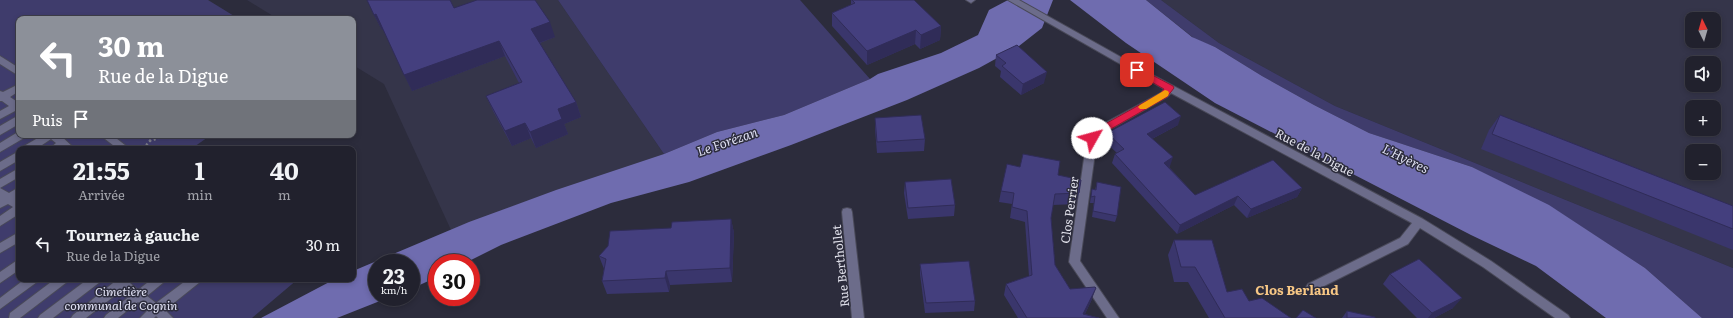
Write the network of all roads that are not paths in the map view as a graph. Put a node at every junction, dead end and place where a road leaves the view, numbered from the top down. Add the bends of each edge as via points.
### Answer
1 (1012, 0) edge
2 (0, 59) edge
3 (16, 71) edge
4 (16, 88) edge
5 (1170, 88) junction
6 (1, 96) edge
7 (16, 106) edge
8 (16, 108) edge
9 (0, 116) edge
10 (16, 121) edge
11 (0, 131) edge
12 (16, 138) edge
13 (46, 138) edge
14 (55, 138) edge
15 (109, 138) edge
16 (33, 146) edge
17 (67, 146) edge
18 (121, 146) edge
19 (0, 148) edge
20 (16, 157) edge
21 (0, 167) edge
22 (16, 174) edge
23 (0, 184) edge
24 (16, 192) edge
25 (3, 198) edge
26 (16, 204) edge
27 (16, 211) edge
28 (847, 212) dead end
29 (0, 222) edge
30 (1419, 222) junction
31 (16, 238) edge
32 (0, 249) edge
33 (16, 266) edge
34 (0, 278) edge
35 (29, 282) edge
36 (59, 282) edge
37 (92, 282) edge
38 (119, 282) edge
39 (123, 282) edge
40 (156, 282) edge
41 (192, 282) edge
42 (1312, 287) dead end
43 (138, 296) junction
44 (0, 304) edge
45 (156, 310) junction
46 (16, 317) edge
47 (44, 318) edge
48 (77, 318) edge
49 (110, 318) edge
50 (146, 318) edge
51 (167, 318) edge
52 (858, 318) edge
53 (1113, 318) edge
54 (1564, 318) edge

1 - 5 street, Rue de la Digue
2 - 3 street
4 - 6 street
5 - 30 street, Rue de la Digue
5 - 53 street, Clos Perrier via 1164,95 1099,131 1092,138 1074,262
6 - 7 street
8 - 9 street
10 - 11 street
12 - 19 street
13 - 16 street
14 - 17 street
15 - 18 street
20 - 21 street
22 - 23 street
24 - 25 street
25 - 26 street
27 - 29 street
28 - 52 street, Rue Berthollet
30 - 42 street via 1404,241
30 - 54 street, Rue de la Digue via 1487,264
31 - 32 street
33 - 34 street
35 - 44 street
36 - 46 street
37 - 47 street
38 - 48 street
39 - 43 street
40 - 43 street
41 - 45 street
43 - 45 street
43 - 49 street
44 - 46 street
45 - 50 street
45 - 51 street

